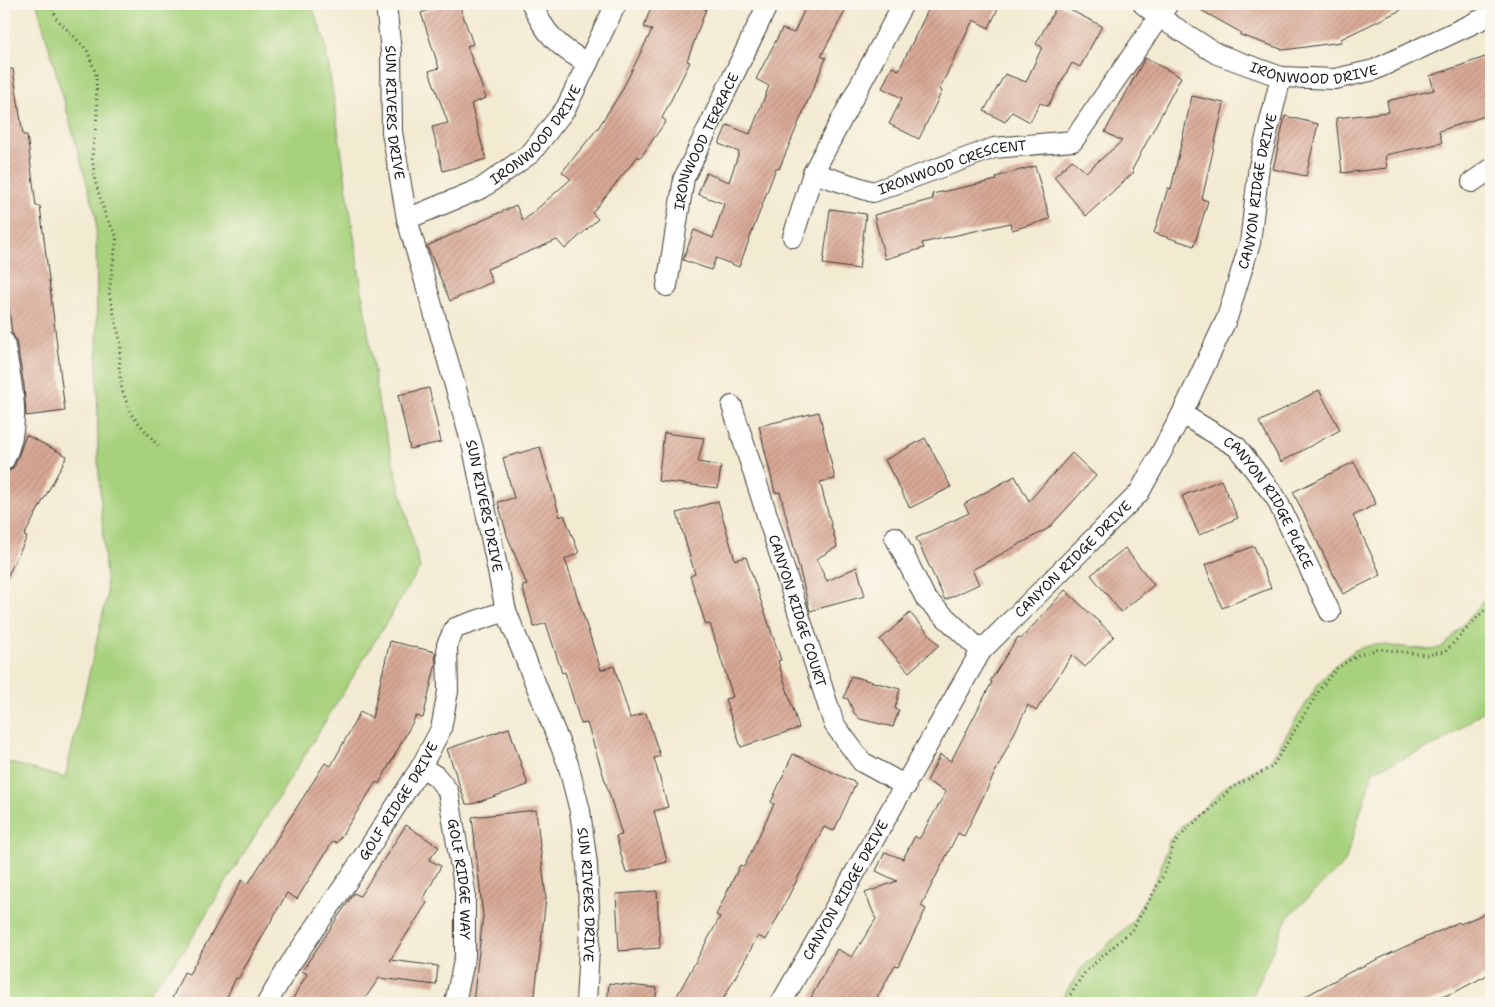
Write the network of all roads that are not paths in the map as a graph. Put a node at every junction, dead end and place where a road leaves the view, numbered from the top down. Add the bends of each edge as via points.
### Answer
1 (386, 4) edge
2 (532, 4) edge
3 (616, 4) edge
4 (768, 4) edge
5 (903, 4) edge
6 (1143, 4) edge
7 (1163, 10) edge
8 (1491, 15) edge
9 (588, 63) junction
10 (1281, 77) junction
11 (1491, 169) edge
12 (813, 173) junction
13 (1472, 182) dead end
14 (407, 218) junction
15 (793, 237) dead end
16 (667, 286) dead end
17 (4, 342) edge
18 (732, 406) dead end
19 (1182, 414) junction
20 (4, 460) edge
21 (895, 537) dead end
22 (506, 611) junction
23 (1330, 612) dead end
24 (981, 651) junction
25 (421, 767) junction
26 (906, 786) junction
27 (267, 1003) edge
28 (456, 1003) edge
29 (586, 1003) edge
30 (781, 1003) edge

1 - 14 street, SUN RIVERS DRIVE via 391,52 392,132
2 - 9 street via 550,37
3 - 9 street, IRONWOOD DRIVE
4 - 16 street, IRONWOOD TERRACE via 684,178
5 - 12 street
6 - 7 street, IRONWOOD DRIVE
7 - 10 street, IRONWOOD DRIVE via 1217,54
7 - 12 street, IRONWOOD CRESCENT via 1074,141 994,148 873,192
8 - 10 street, IRONWOOD DRIVE via 1374,70 1336,79
9 - 14 street, IRONWOOD DRIVE via 566,108 531,153 482,188
10 - 19 street, CANYON RIDGE DRIVE via 1260,166 1250,243 1227,318
11 - 13 street
12 - 15 street
14 - 22 street, SUN RIVERS DRIVE via 473,448
17 - 20 street via 16,405 9,450
18 - 26 street, CANYON RIDGE COURT via 834,724 862,762
19 - 23 street, CANYON RIDGE PLACE via 1237,447 1276,498
19 - 24 street, CANYON RIDGE DRIVE via 1140,493
21 - 24 street via 926,599
22 - 25 street, GOLF RIDGE DRIVE via 455,628 447,644 448,691 441,729
22 - 29 street, SUN RIVERS DRIVE via 568,764 580,811 587,864 590,930
24 - 26 street, CANYON RIDGE DRIVE
25 - 27 street, GOLF RIDGE DRIVE
25 - 28 street, GOLF RIDGE WAY via 436,776 448,791 466,891 465,956
26 - 30 street, CANYON RIDGE DRIVE

